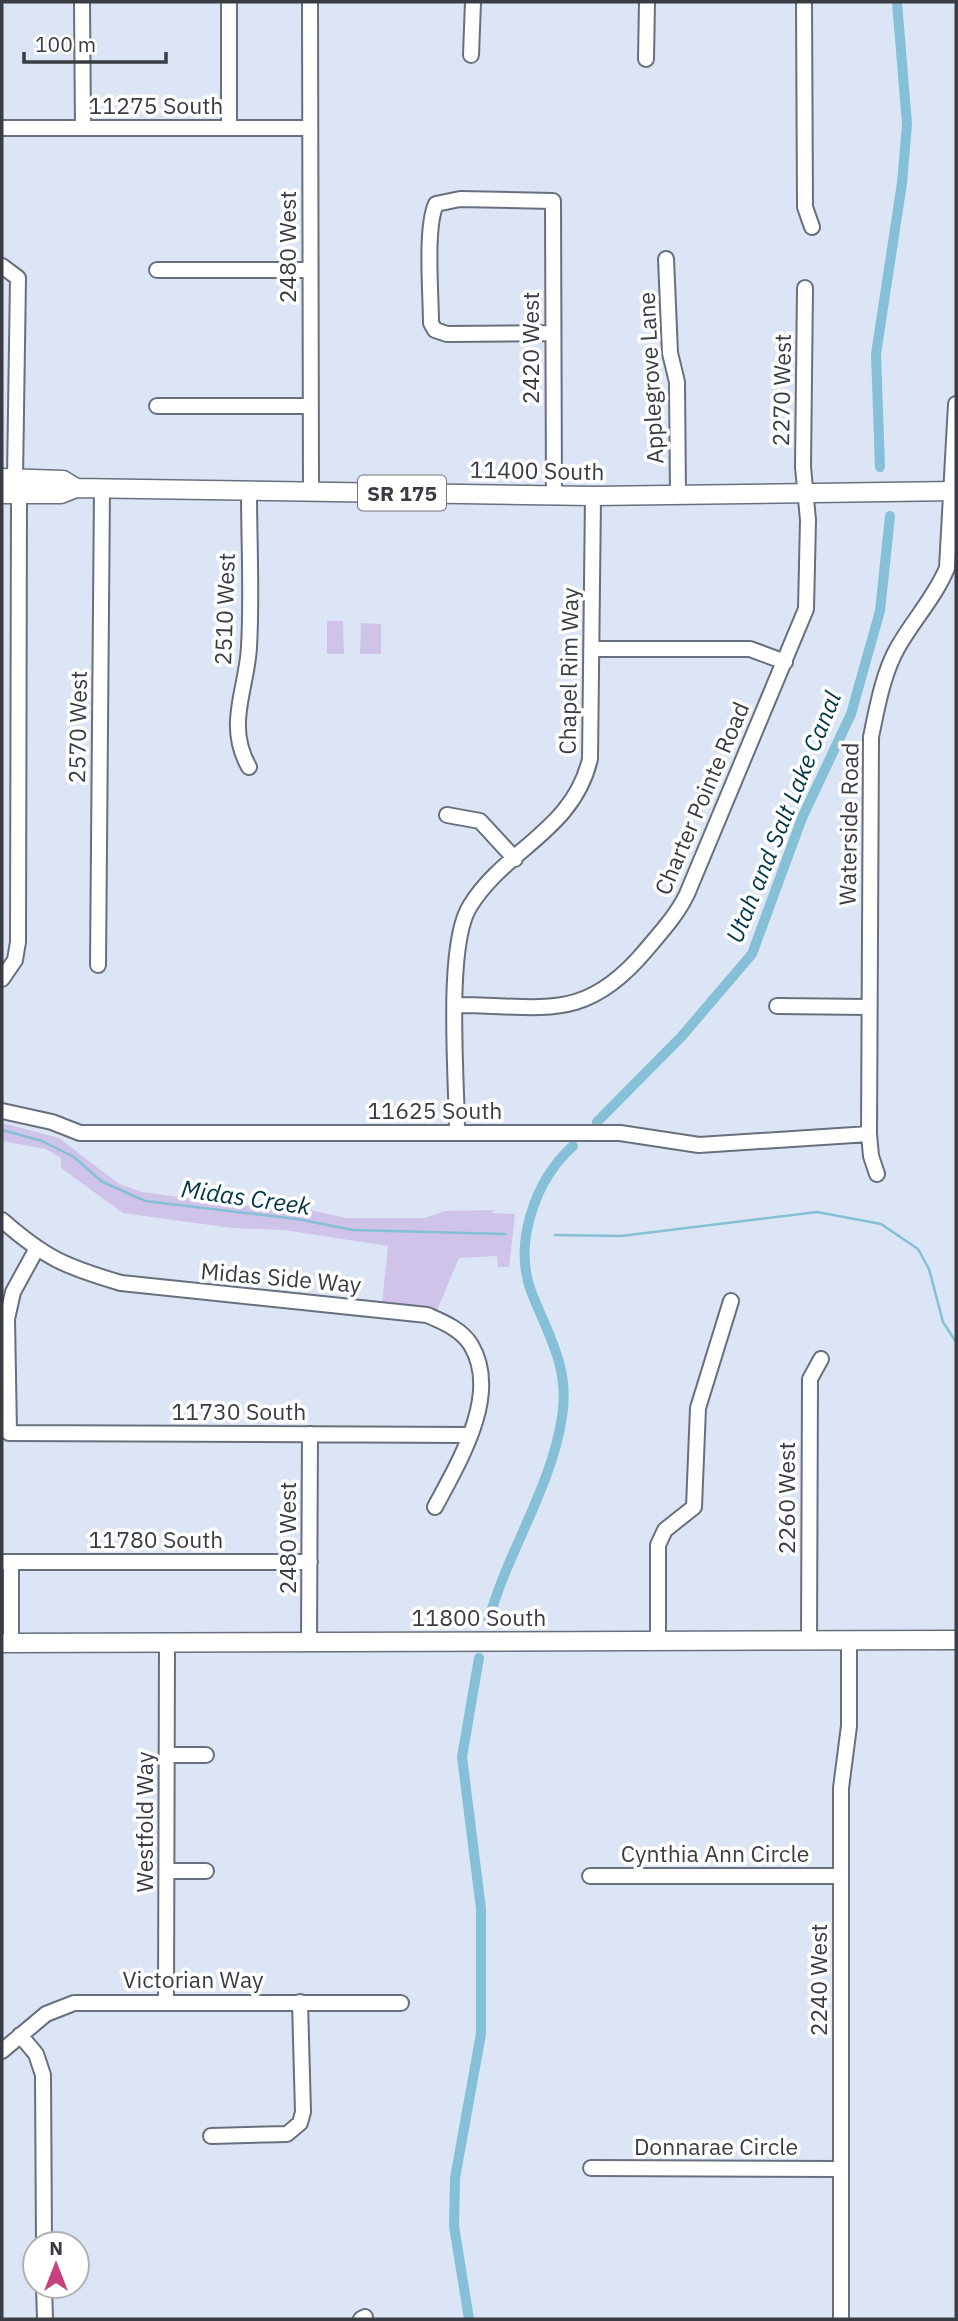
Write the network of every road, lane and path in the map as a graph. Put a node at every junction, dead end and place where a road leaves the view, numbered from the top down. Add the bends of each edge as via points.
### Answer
1 (82, 2) edge
2 (229, 2) edge
3 (310, 2) edge
4 (473, 2) edge
5 (647, 2) edge
6 (804, 2) edge
7 (471, 54) dead end
8 (646, 59) dead end
9 (2, 128) edge
10 (83, 128) junction
11 (229, 128) junction
12 (309, 128) junction
13 (812, 227) dead end
14 (666, 259) dead end
15 (2, 266) edge
16 (157, 270) dead end
17 (309, 270) junction
18 (805, 288) dead end
19 (553, 334) junction
20 (956, 404) edge
21 (157, 406) dead end
22 (310, 406) junction
23 (9, 486) edge
24 (102, 489) junction
25 (249, 491) junction
26 (311, 491) junction
27 (953, 491) edge
28 (805, 494) junction
29 (554, 496) junction
30 (593, 496) junction
31 (678, 496) junction
32 (593, 649) junction
33 (785, 662) junction
34 (249, 767) dead end
35 (447, 815) dead end
36 (515, 859) junction
37 (98, 965) dead end
38 (2, 979) edge
39 (456, 1005) junction
40 (778, 1006) dead end
41 (869, 1007) junction
42 (2, 1111) edge
43 (457, 1133) junction
44 (869, 1134) junction
45 (877, 1174) dead end
46 (2, 1220) edge
47 (36, 1250) junction
48 (731, 1301) dead end
49 (821, 1359) dead end
50 (310, 1434) junction
51 (469, 1436) junction
52 (435, 1507) dead end
53 (6, 1562) edge
54 (310, 1562) junction
55 (658, 1640) junction
56 (956, 1640) edge
57 (809, 1641) junction
58 (849, 1641) junction
59 (167, 1642) junction
60 (309, 1642) junction
61 (6, 1643) edge
62 (167, 1755) junction
63 (206, 1755) dead end
64 (167, 1871) junction
65 (206, 1871) dead end
66 (590, 1876) dead end
67 (841, 1876) junction
68 (166, 2002) junction
69 (300, 2002) junction
70 (401, 2003) dead end
71 (20, 2035) junction
72 (2, 2051) edge
73 (211, 2136) dead end
74 (591, 2168) dead end
75 (841, 2169) junction
76 (44, 2230) edge
77 (44, 2300) edge
78 (45, 2319) edge
79 (841, 2319) edge

1 - 10 street
2 - 11 street
3 - 12 street, 2480 West
4 - 7 street
5 - 8 street
6 - 13 street via 805,207
9 - 10 street, 11275 South
10 - 11 street, 11275 South
11 - 12 street, 11275 South
12 - 17 street, 2480 West
14 - 31 street, Applegrove Lane via 670,353 677,382
15 - 23 street via 18,278
16 - 17 street
17 - 22 street, 2480 West
18 - 28 street, 2270 West
19 - 19 street, 2420 West via 553,201 460,199 436,204 431,214 431,323 435,330 447,334
19 - 29 street, 2420 West
20 - 27 street, Waterside Road
21 - 22 street
22 - 26 street, 2480 West
23 - 24 main road, 11400 South / SR 175 via 61,495 76,488
23 - 38 street via 18,943 15,960
24 - 25 main road, 11400 South / SR 175
24 - 37 street, 2570 West
25 - 26 main road, 11400 South / SR 175
25 - 34 street, 2510 West via 250,645 238,711 239,743
26 - 29 main road, 11400 South / SR 175
27 - 28 main road, 11400 South / SR 175
27 - 41 street, Waterside Road via 947,568 937,592 897,649 871,737
28 - 31 main road, 11400 South / SR 175
28 - 33 street, Charter Pointe Road via 807,600
29 - 30 main road, 11400 South / SR 175
30 - 31 main road, 11400 South / SR 175
30 - 32 street, Chapel Rim Way
32 - 33 street via 750,649
32 - 36 street, Chapel Rim Way via 593,739 585,779 561,817
33 - 39 street, Charter Pointe Road via 682,905 629,970 600,993 567,1005
35 - 36 street via 480,821
36 - 39 street, Chapel Rim Way via 476,897 462,921 456,948
39 - 43 street, Chapel Rim Way
40 - 41 street
41 - 44 street, Waterside Road
42 - 43 street, 11625 South via 80,1133
43 - 44 street, 11625 South via 632,1133 699,1145
44 - 45 street, Waterside Road
46 - 47 street, Midas Side Way
47 - 50 street, 11730 South via 13,1292 7,1319 9,1433
47 - 51 street, Midas Side Way via 75,1269 121,1283 427,1315 455,1328 471,1345 481,1397
48 - 55 street via 698,1408 694,1507 665,1530 658,1545
49 - 57 street, 2260 West via 810,1379
50 - 51 street, 11730 South
50 - 54 street, 2480 West
51 - 52 street, Midas Side Way
53 - 54 street, 11780 South
53 - 61 street
54 - 60 street, 2480 West
55 - 57 main road, 11800 South
55 - 60 main road, 11800 South
56 - 58 main road, 11800 South
57 - 58 main road, 11800 South
58 - 67 street, 2240 West
59 - 60 main road, 11800 South
59 - 61 main road, 11800 South
59 - 62 street, Westfold Way
62 - 63 street
62 - 64 street, Westfold Way
64 - 65 street
64 - 68 street, Westfold Way
66 - 67 street, Cynthia Ann Circle
67 - 75 street, 2240 West
68 - 69 street, Victorian Way
68 - 71 street, Victorian Way via 74,2003 46,2014
69 - 70 street, Victorian Way
69 - 73 street via 300,2123 287,2134
71 - 72 street, Victorian Way
71 - 76 street via 36,2054 43,2075
74 - 75 street, Donnarae Circle
75 - 79 street, 2240 West
77 - 78 street

